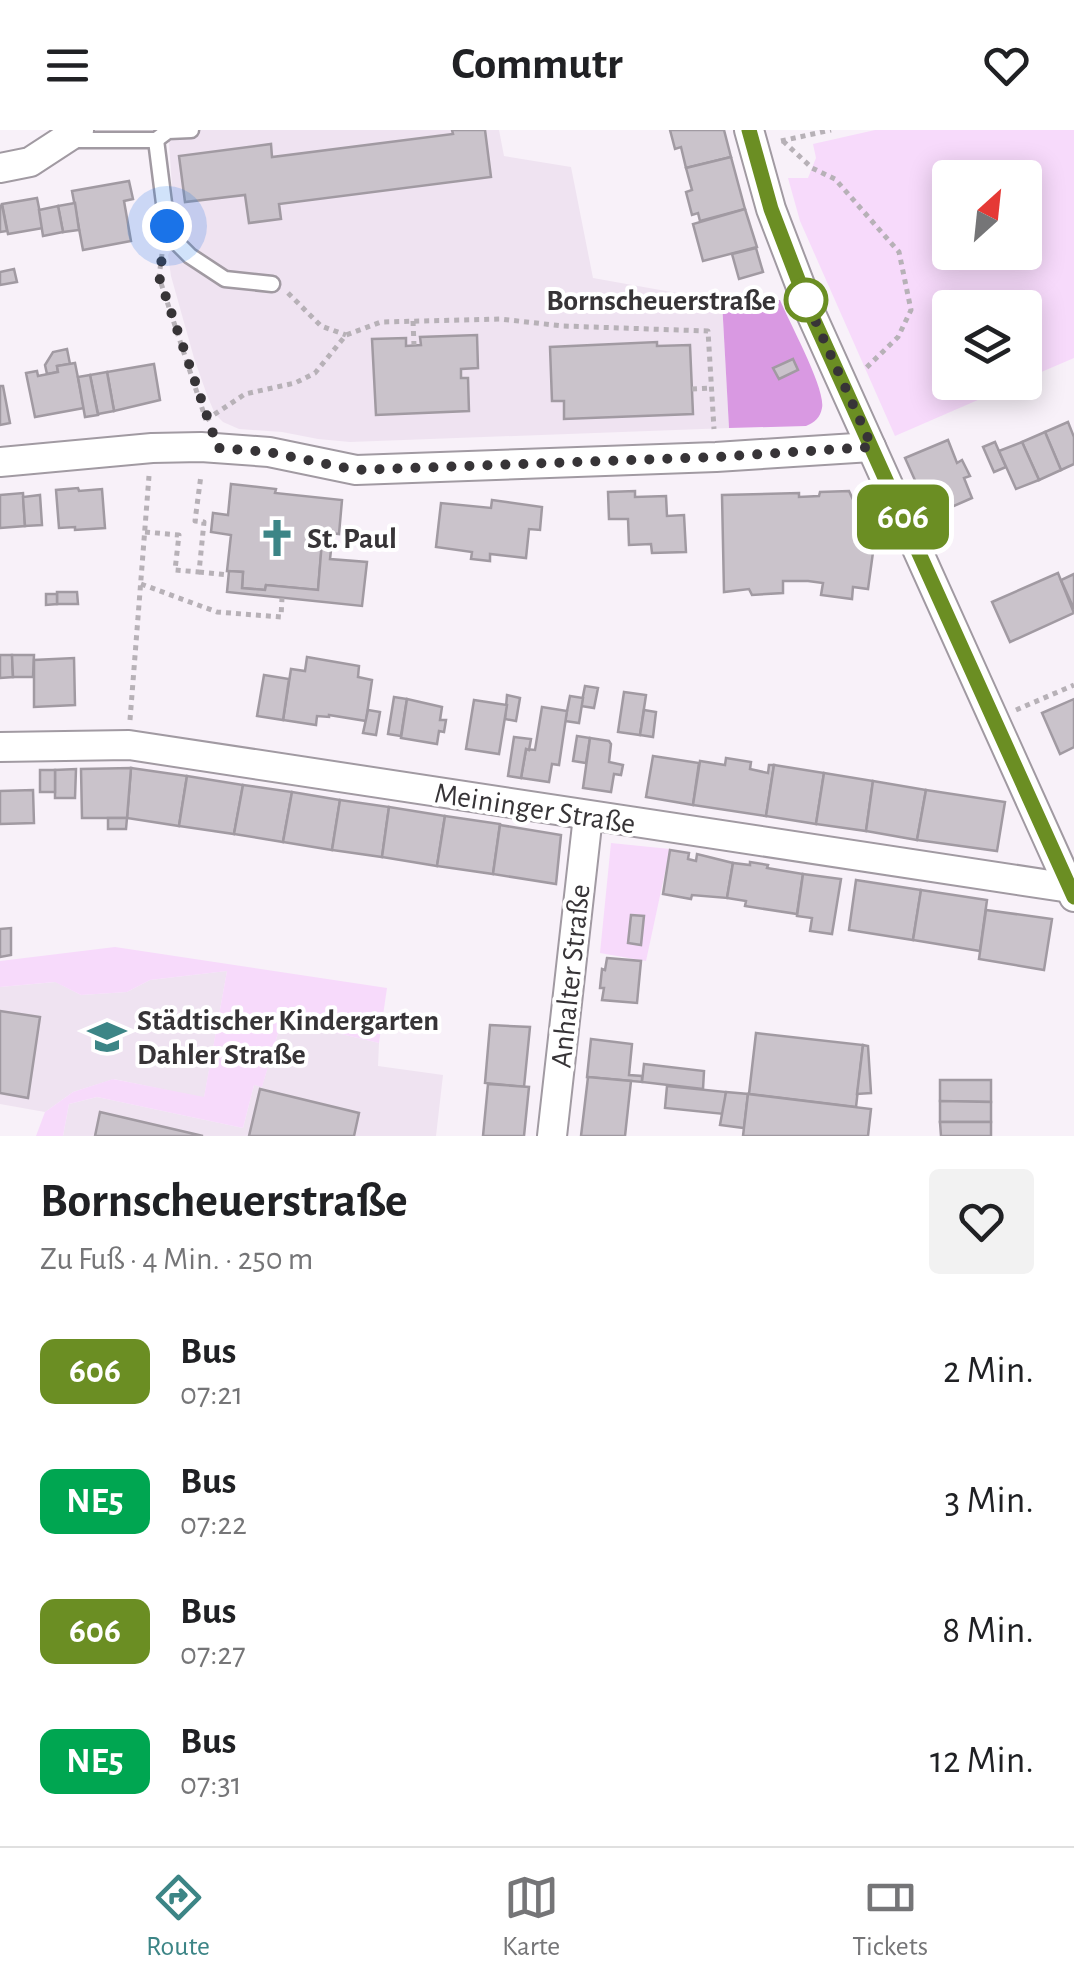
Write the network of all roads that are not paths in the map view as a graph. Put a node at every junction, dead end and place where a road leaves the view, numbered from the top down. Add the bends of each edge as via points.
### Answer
1 (191, 130) edge
2 (73, 135) edge
3 (752, 139) edge
4 (156, 140) junction
5 (0, 168) edge
6 (272, 284) road end
7 (872, 447) junction
8 (0, 462) edge
9 (0, 747) edge
10 (588, 816) junction
11 (1072, 892) edge
12 (552, 1136) edge

1 - 4 lane
2 - 4 lane
2 - 5 street via 30,162
3 - 7 street via 812,316
4 - 6 lane via 167,226 176,242 225,279
7 - 8 street via 356,470 218,448
7 - 11 street
9 - 10 street, Meininger Straße via 129,745
10 - 11 street, Meininger Straße
10 - 12 street, Anhalter Straße

